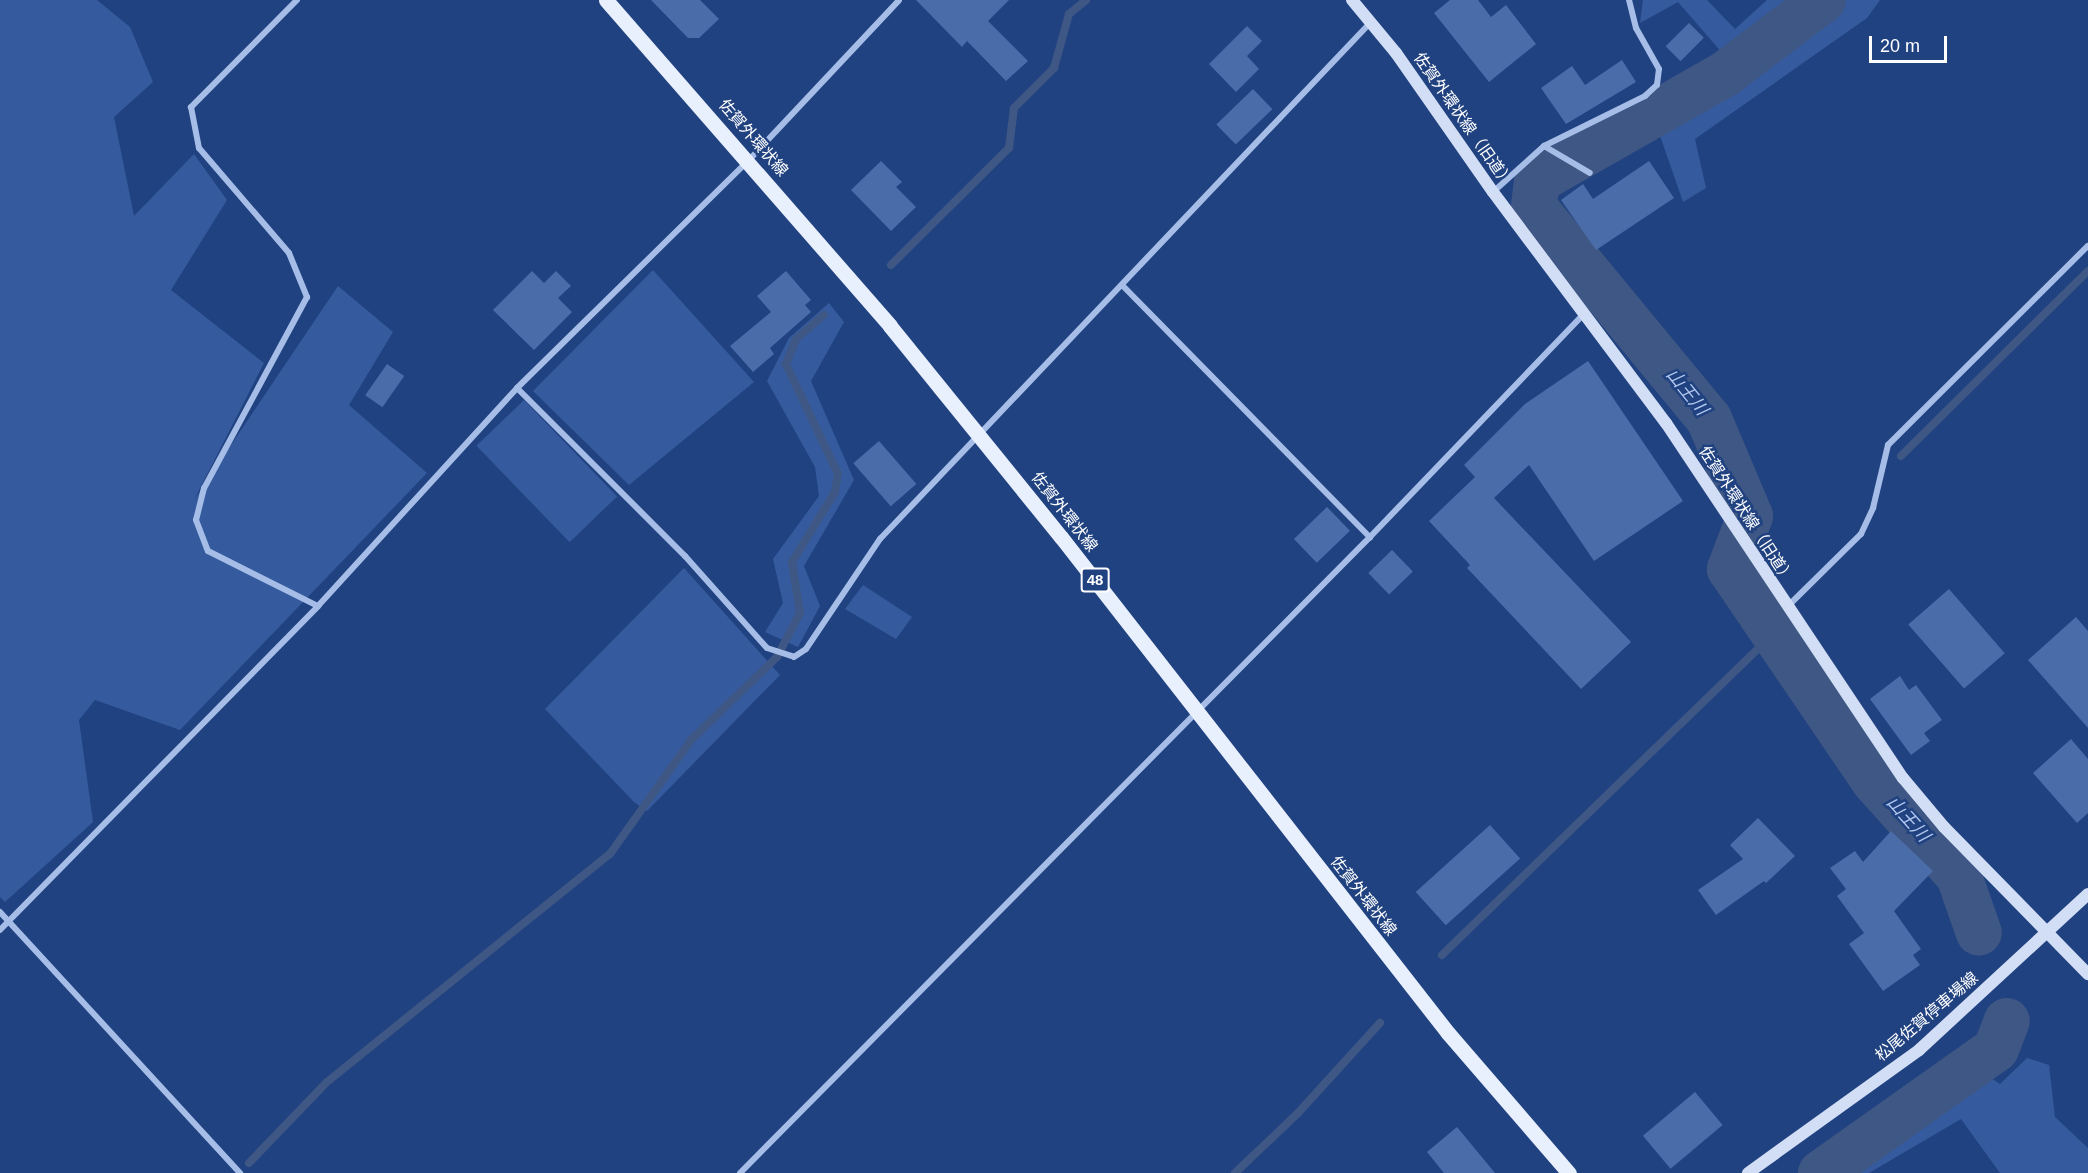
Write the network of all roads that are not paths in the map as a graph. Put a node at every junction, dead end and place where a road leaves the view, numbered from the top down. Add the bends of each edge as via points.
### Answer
1 (297, 0) edge
2 (606, 0) edge
3 (899, 0) edge
4 (1352, 0) edge
5 (1629, 0) edge
6 (1371, 22) junction
7 (1545, 146) junction
8 (749, 160) junction
9 (1590, 173) dead end
10 (1493, 192) junction
11 (2088, 246) edge
12 (1122, 285) junction
13 (1583, 315) junction
14 (517, 388) junction
15 (980, 435) junction
16 (1370, 537) junction
17 (318, 606) junction
18 (1787, 607) junction
19 (1196, 712) junction
20 (2088, 894) edge
21 (0, 912) edge
22 (8, 921) junction
23 (0, 930) edge
24 (2049, 934) junction
25 (2088, 974) edge
26 (240, 1173) edge
27 (740, 1173) edge
28 (1569, 1173) edge
29 (1748, 1173) edge

1 - 17 street via 191,107 199,148 289,253 307,297 204,488 196,520 208,551
2 - 8 main road, 佐賀外環状線 / 48
3 - 8 street
4 - 6 street, 佐賀外環状線（旧道）
5 - 7 street via 1636,28 1659,69 1657,85 1645,96
6 - 10 street, 佐賀外環状線（旧道）
6 - 12 street
7 - 9 street
7 - 10 street
8 - 14 street
8 - 15 main road, 佐賀外環状線 / 48
10 - 13 street, 佐賀外環状線（旧道）
11 - 18 street via 1888,446 1873,508 1862,534
12 - 15 street
12 - 16 street
13 - 16 street
13 - 18 street, 佐賀外環状線（旧道） via 1666,423
14 - 15 street via 685,556 767,648 794,657 806,649 880,539
14 - 17 street
15 - 19 main road, 佐賀外環状線 / 48
16 - 19 street
17 - 22 street
18 - 24 street, 佐賀外環状線（旧道） via 1903,778 1944,828
19 - 27 street
19 - 28 main road, 佐賀外環状線 / 48 via 1448,1033
20 - 24 street, 松尾佐賀停車場線
21 - 22 street
22 - 23 street
22 - 26 street
24 - 25 street, 佐賀外環状線（旧道）
24 - 29 street, 松尾佐賀停車場線 via 1919,1050

